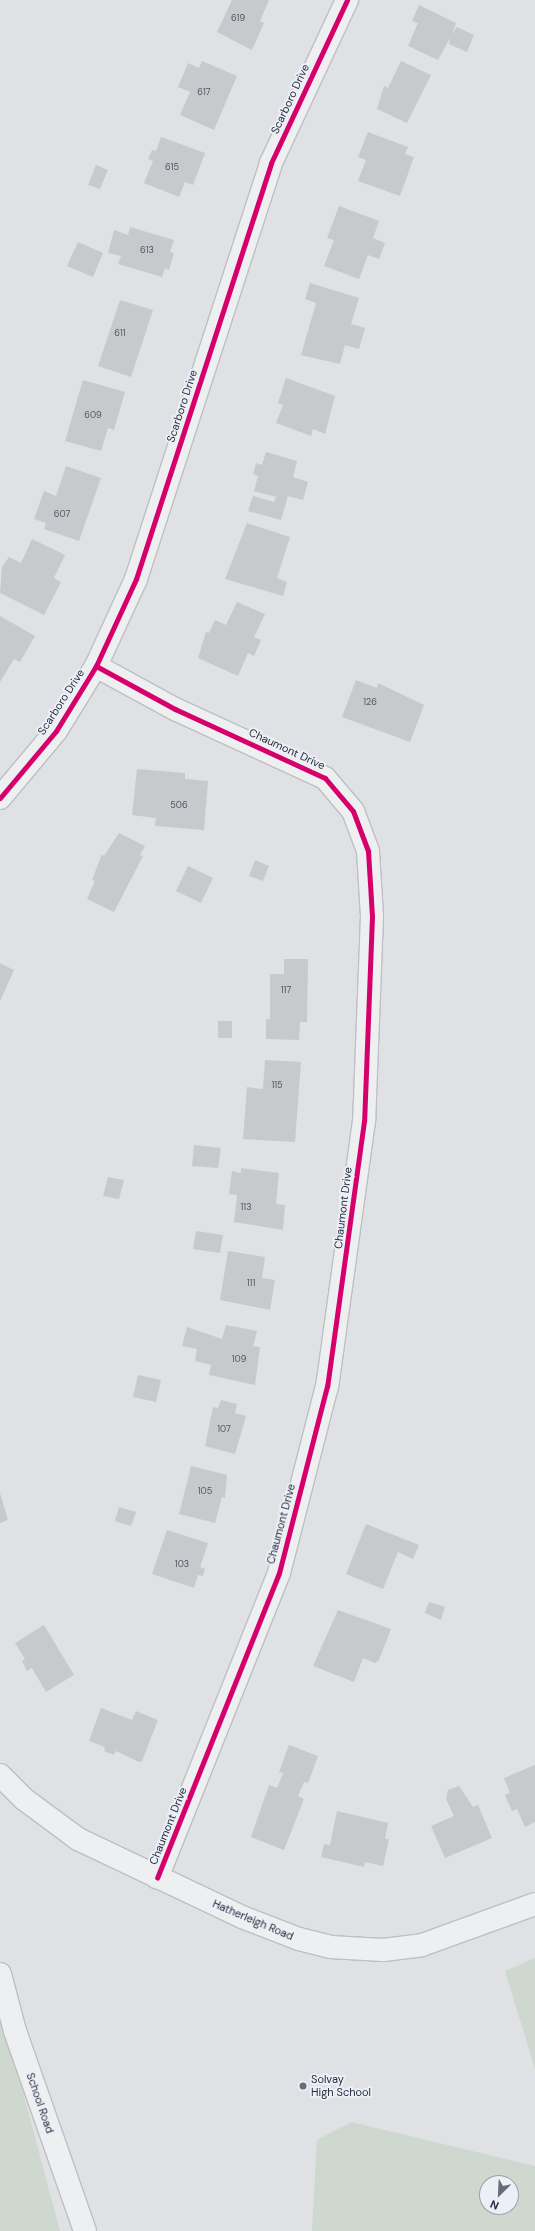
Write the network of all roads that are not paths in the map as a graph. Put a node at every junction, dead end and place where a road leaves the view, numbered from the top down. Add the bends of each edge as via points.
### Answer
1 (347, 0) edge
2 (96, 666) junction
3 (0, 798) edge
4 (0, 1774) edge
5 (157, 1878) junction
6 (535, 1904) edge
7 (0, 1974) edge
8 (85, 2231) edge

1 - 2 street, Scarboro Drive via 272,164 136,579
2 - 3 street, Scarboro Drive via 56,731
2 - 5 street, Chaumont Drive via 175,710 325,778 353,811 369,858 372,916 364,1121 327,1386 279,1573
4 - 5 street, Hatherleigh Road via 24,1799 78,1839
5 - 6 street, Hatherleigh Road via 242,1917 299,1939 330,1947 383,1950 422,1945
7 - 8 street, School Road via 15,2031

